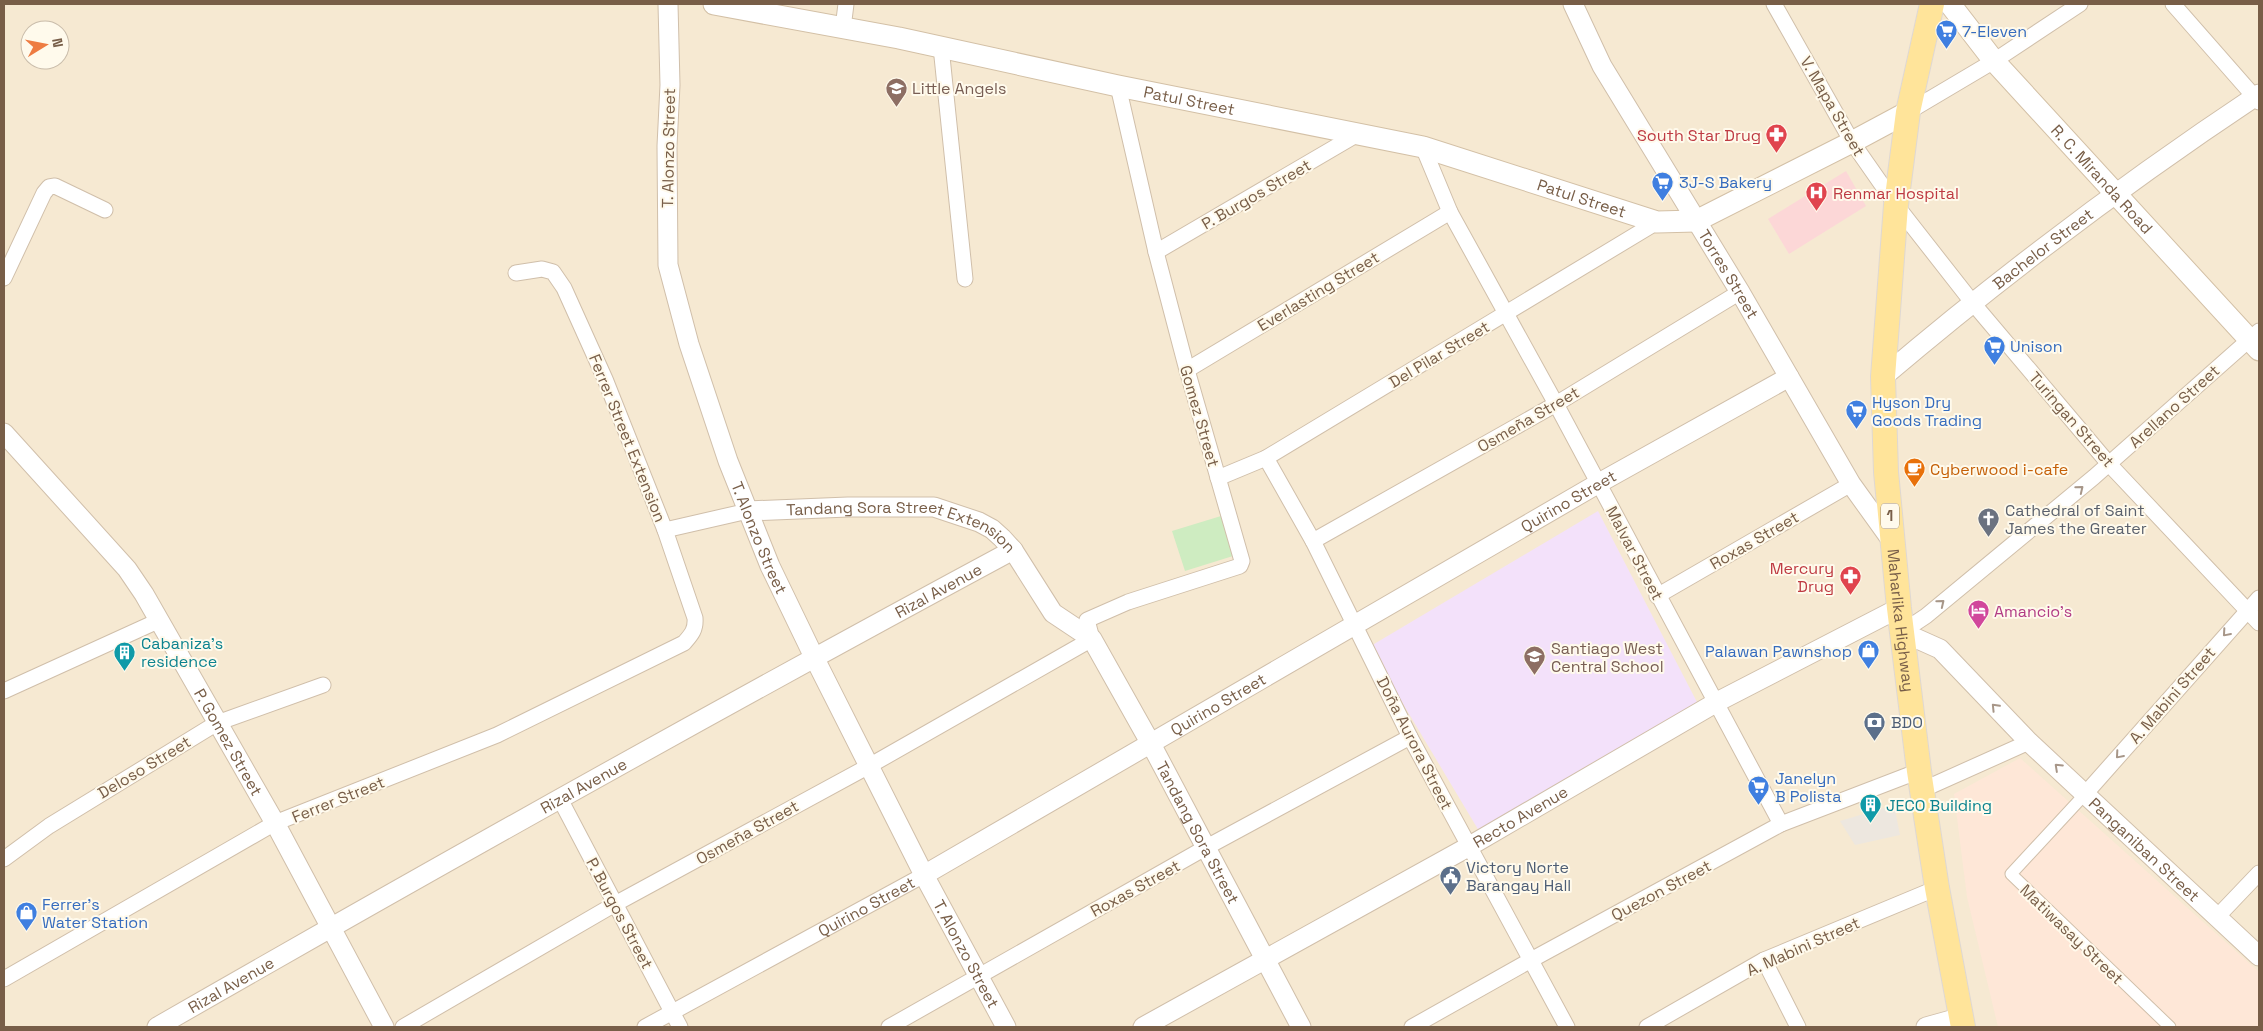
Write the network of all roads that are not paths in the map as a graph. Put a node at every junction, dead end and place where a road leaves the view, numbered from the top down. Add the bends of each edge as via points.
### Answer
1 (668, 4) edge
2 (714, 4) edge
3 (846, 4) edge
4 (1573, 4) edge
5 (1774, 4) edge
6 (1932, 4) edge
7 (1950, 4) edge
8 (2080, 4) edge
9 (2173, 4) edge
10 (843, 28) junction
11 (941, 47) junction
12 (1994, 61) junction
13 (1118, 86) junction
14 (2258, 98) edge
15 (1908, 112) junction
16 (1356, 135) junction
17 (1852, 142) junction
18 (1423, 147) junction
19 (2115, 193) junction
20 (1896, 205) junction
21 (105, 210) dead end
22 (1450, 212) junction
23 (1696, 221) junction
24 (1657, 222) junction
25 (1156, 252) junction
26 (516, 273) dead end
27 (4, 278) edge
28 (965, 279) dead end
29 (1740, 292) junction
30 (1972, 302) junction
31 (1506, 314) junction
32 (2256, 340) edge
33 (1187, 370) junction
34 (1789, 377) junction
35 (1883, 377) junction
36 (1556, 404) junction
37 (4, 433) edge
38 (1266, 458) junction
39 (2109, 464) junction
40 (1218, 478) junction
41 (1598, 483) junction
42 (1851, 484) junction
43 (748, 511) junction
44 (665, 530) junction
45 (1313, 541) junction
46 (1892, 541) junction
47 (1013, 550) junction
48 (1657, 596) junction
49 (2259, 598) edge
50 (1899, 608) junction
51 (2247, 610) junction
52 (160, 620) junction
53 (2259, 623) edge
54 (1354, 624) junction
55 (1902, 632) junction
56 (1092, 639) junction
57 (684, 643) joint
58 (814, 657) junction
59 (322, 685) dead end
60 (4, 692) edge
61 (1717, 702) junction
62 (217, 723) junction
63 (1410, 737) junction
64 (2029, 742) junction
65 (1151, 744) junction
66 (869, 766) junction
67 (1920, 781) junction
68 (2086, 793) junction
69 (560, 799) junction
70 (275, 823) junction
71 (1781, 824) junction
72 (1468, 847) junction
73 (1205, 848) junction
74 (4, 859) edge
75 (2259, 873) edge
76 (924, 875) junction
77 (1937, 888) junction
78 (615, 904) junction
79 (2218, 916) junction
80 (330, 928) junction
81 (2259, 956) edge
82 (1266, 960) junction
83 (1531, 960) junction
84 (1764, 960) junction
85 (978, 976) junction
86 (4, 979) edge
87 (672, 1012) junction
88 (1962, 1022) edge
89 (158, 1027) edge
90 (384, 1027) edge
91 (403, 1027) edge
92 (645, 1027) edge
93 (680, 1027) edge
94 (889, 1027) edge
95 (1006, 1027) edge
96 (1143, 1027) edge
97 (1300, 1027) edge
98 (1412, 1027) edge
99 (1567, 1027) edge
100 (1647, 1027) edge
101 (1798, 1027) edge
102 (1926, 1027) edge
103 (2170, 1027) edge

1 - 43 street, T. Alonzo Street via 668,265 689,344
2 - 10 main road, Patul Street
3 - 10 street
4 - 23 street, Torres Street via 1602,66
5 - 17 street, V. Mapa Street
6 - 15 main road, Maharlika Highway / 1
7 - 12 main road, R. C. Miranda Road
8 - 12 street
9 - 14 street
10 - 11 main road, Patul Street
11 - 13 main road, Patul Street
11 - 28 street
12 - 15 street
12 - 19 main road, R. C. Miranda Road
13 - 16 main road, Patul Street
13 - 25 street, Gomez Street
14 - 19 street, Bachelor Street
15 - 17 main road
15 - 20 main road, Maharlika Highway / 1
16 - 18 main road, Patul Street
16 - 25 street, P. Burgos Street
17 - 20 street, V. Mapa Street
17 - 23 main road
18 - 22 street, Malvar Street
18 - 24 main road, Patul Street
19 - 30 street, Bachelor Street
19 - 32 main road, R. C. Miranda Road
20 - 30 street, Turingan Street
20 - 35 main road, Maharlika Highway / 1
21 - 27 street via 55,186 49,187
22 - 31 street, Malvar Street
22 - 33 street, Everlasting Street
23 - 24 main road, Patul Street
23 - 29 street, Torres Street
24 - 31 street, Del Pilar Street
25 - 33 street, Gomez Street
26 - 44 street, Ferrer Street Extension via 542,269 559,278 605,379
29 - 34 street, Torres Street
29 - 36 street, Osmeña Street
30 - 35 street, Bachelor Street
30 - 39 street, Turingan Street
31 - 36 street, Malvar Street
31 - 38 street, Del Pilar Street
32 - 39 street, Arellano Street
33 - 40 street, Gomez Street
34 - 41 street, Quirino Street
34 - 42 street, Torres Street
35 - 46 main road, Maharlika Highway / 1
36 - 41 street, Malvar Street
36 - 45 street, Osmeña Street
37 - 52 street, P. Gomez Street via 127,570
38 - 40 street, Del Pilar Street
38 - 45 street, Doña Aurora Street
39 - 51 street, Turingan Street
55 -> 39 street, Arellano Street via 1926,616
40 - 56 street, Gomez Street via 1242,561 1240,566 1128,602 1087,620
41 - 48 street, Malvar Street
41 - 54 street, Quirino Street
42 - 46 street, Torres Street
42 - 48 street, Roxas Street
43 - 44 street, Tandang Sora Street Extension
43 - 47 street, Tandang Sora Street Extension via 934,507 992,529
43 - 58 street, T. Alonzo Street via 770,566
44 - 57 street, Ferrer Street Extension via 695,618 696,626
45 - 54 street, Doña Aurora Street
46 - 50 main road, Maharlika Highway / 1
47 - 56 street, Tandang Sora Street Extension via 1053,613
47 - 58 street, Rizal Avenue
48 - 61 street, Malvar Street
49 - 51 street, A. Mabini Street
50 - 55 main road, Maharlika Highway / 1
50 - 61 street, Recto Avenue
51 - 53 street, Turingan Street
51 -> 68 street, A. Mabini Street
52 - 60 street
52 - 62 street, P. Gomez Street
54 - 63 street, Doña Aurora Street
54 - 65 street, Quirino Street
64 -> 55 street, Panganiban Street via 1940,649
55 - 67 main road, Maharlika Highway / 1
56 - 65 street, Tandang Sora Street
56 - 66 street, Osmeña Street
57 - 70 street, Ferrer Street via 497,736
58 - 66 street, T. Alonzo Street
58 - 69 street, Rizal Avenue
59 - 62 street, Deloso Street
61 - 71 street, Malvar Street
61 - 72 street, Recto Avenue
62 - 70 street, P. Gomez Street
62 - 74 street, Deloso Street via 49,826
63 - 72 street, Doña Aurora Street
63 - 73 street, Roxas Street
64 - 67 street
68 -> 64 street, Panganiban Street
65 - 73 street, Tandang Sora Street
65 - 76 street, Quirino Street
66 - 76 street, T. Alonzo Street
66 - 78 street, Osmeña Street
67 - 71 street, Quezon Street
67 - 77 main road, Maharlika Highway / 1
68 - 79 street, Panganiban Street
68 - 103 street, Matiwasay Street via 2011,874
69 - 78 street, P. Burgos Street
69 - 80 street, Rizal Avenue
70 - 80 street, P. Gomez Street
70 - 86 street, Ferrer Street
71 - 83 street, Quezon Street
72 - 82 street, Recto Avenue
72 - 83 street, Doña Aurora Street
73 - 82 street, Tandang Sora Street
73 - 85 street, Roxas Street
75 - 79 street
76 - 85 street, T. Alonzo Street
76 - 87 street, Quirino Street
77 - 84 street, A. Mabini Street
77 - 88 main road, Maharlika Highway / 1
78 - 87 street, P. Burgos Street
78 - 91 street, Osmeña Street
79 - 81 street, Panganiban Street
80 - 89 street, Rizal Avenue
80 - 90 street, P. Gomez Street
82 - 96 street, Recto Avenue
82 - 97 street, Tandang Sora Street
83 - 98 street, Quezon Street
83 - 99 street, Doña Aurora Street
84 - 100 street, A. Mabini Street
84 - 101 street
85 - 94 street, Roxas Street
85 - 95 street, T. Alonzo Street
87 - 92 street, Quirino Street
87 - 93 street, P. Burgos Street
88 - 102 street

